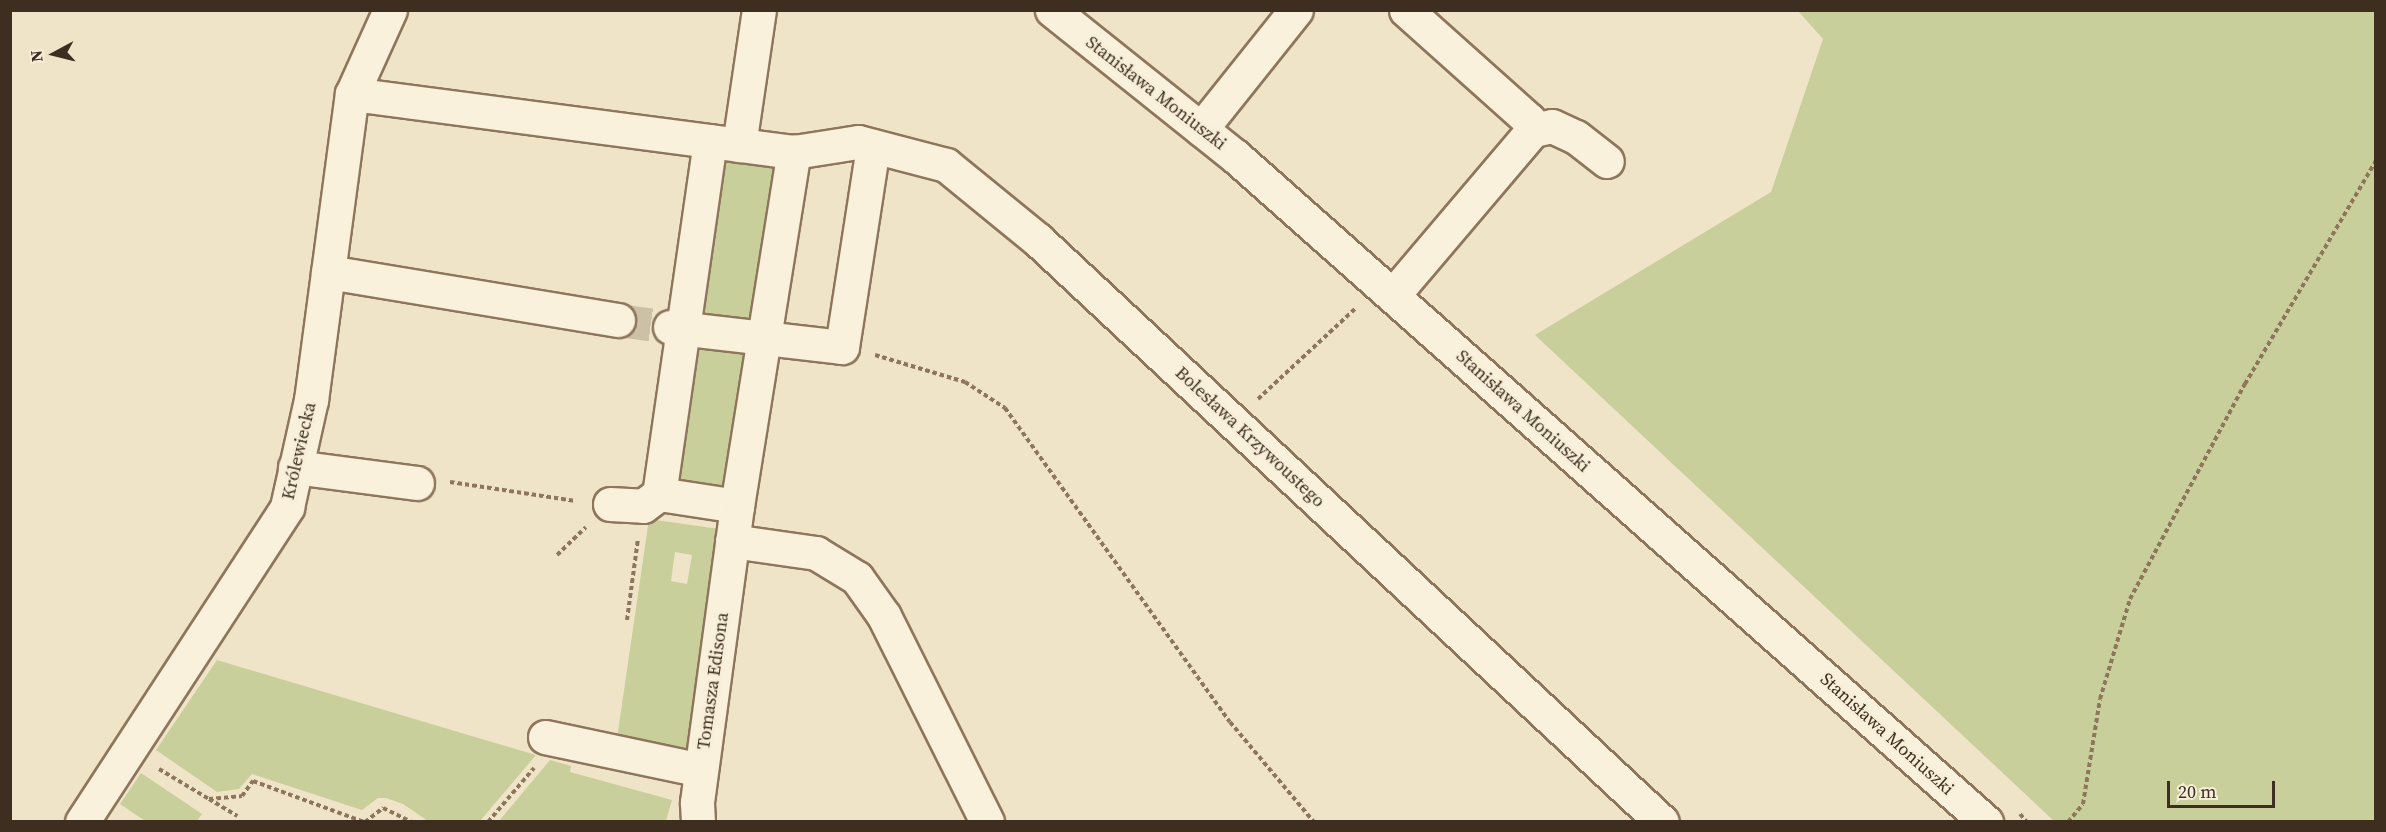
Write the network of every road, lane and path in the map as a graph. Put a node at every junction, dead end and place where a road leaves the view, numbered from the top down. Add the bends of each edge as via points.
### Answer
1 (390, 10) edge
2 (759, 10) edge
3 (1052, 10) edge
4 (1296, 10) edge
5 (1406, 10) edge
6 (352, 94) junction
7 (1201, 129) junction
8 (1533, 130) junction
9 (725, 143) junction
10 (873, 146) junction
11 (794, 152) junction
12 (2376, 160) edge
13 (1607, 161) dead end
14 (328, 272) junction
15 (1393, 295) junction
16 (1359, 304) dead end
17 (618, 320) tunnel mouth
18 (677, 328) junction
19 (764, 337) junction
20 (842, 347) junction
21 (1234, 422) junction
22 (295, 467) junction
23 (417, 483) joint
24 (651, 500) junction
25 (610, 504) joint
26 (737, 506) junction
27 (732, 541) junction
28 (627, 620) dead end
29 (545, 737) joint
30 (158, 768) dead end
31 (701, 770) junction
32 (209, 799) junction
33 (237, 816) dead end
34 (96, 817) edge
35 (364, 822) edge
36 (412, 822) edge
37 (488, 822) edge
38 (698, 822) edge
39 (987, 822) edge
40 (1314, 822) edge
41 (1662, 822) edge
42 (1986, 822) edge
43 (2068, 822) edge

1 - 6 street, Królewiecka
2 - 9 street
3 - 7 street, Stanisława Moniuszki
4 - 7 street
5 - 8 street via 1529,120
6 - 9 street
6 - 14 street, Królewiecka
7 - 15 street, Stanisława Moniuszki
8 - 13 street via 1552,126 1576,137
8 - 15 street
9 - 11 street, Bolesława Krzywoustego
9 - 18 street
10 - 11 street, Bolesława Krzywoustego via 858,142
10 - 20 street
10 - 21 street, Bolesława Krzywoustego via 946,165 1038,240
11 - 19 street
12 - 43 path via 2245,384 2130,599 2100,699 2084,804
14 - 17 street
14 - 22 street, Królewiecka via 311,400
15 - 42 street, Stanisława Moniuszki
16 - 21 path
18 - 19 street
18 - 24 street
19 - 20 street
19 - 26 street
20 - 40 path via 965,382 1005,408 1230,722
21 - 41 street, Bolesława Krzywoustego
22 - 23 street
22 - 34 street, Królewiecka via 287,507
23 - 25 path via 424,478 548,499
24 - 25 street
24 - 26 street
24 - 28 path
26 - 27 street
27 - 31 street, Tomasza Edisona
27 - 39 street via 816,553 857,578 884,616
29 - 31 street
29 - 37 path via 541,760
30 - 32 path
31 - 38 street, Tomasza Edisona
32 - 33 path
32 - 35 path via 242,796 253,781
35 - 36 path via 383,808

